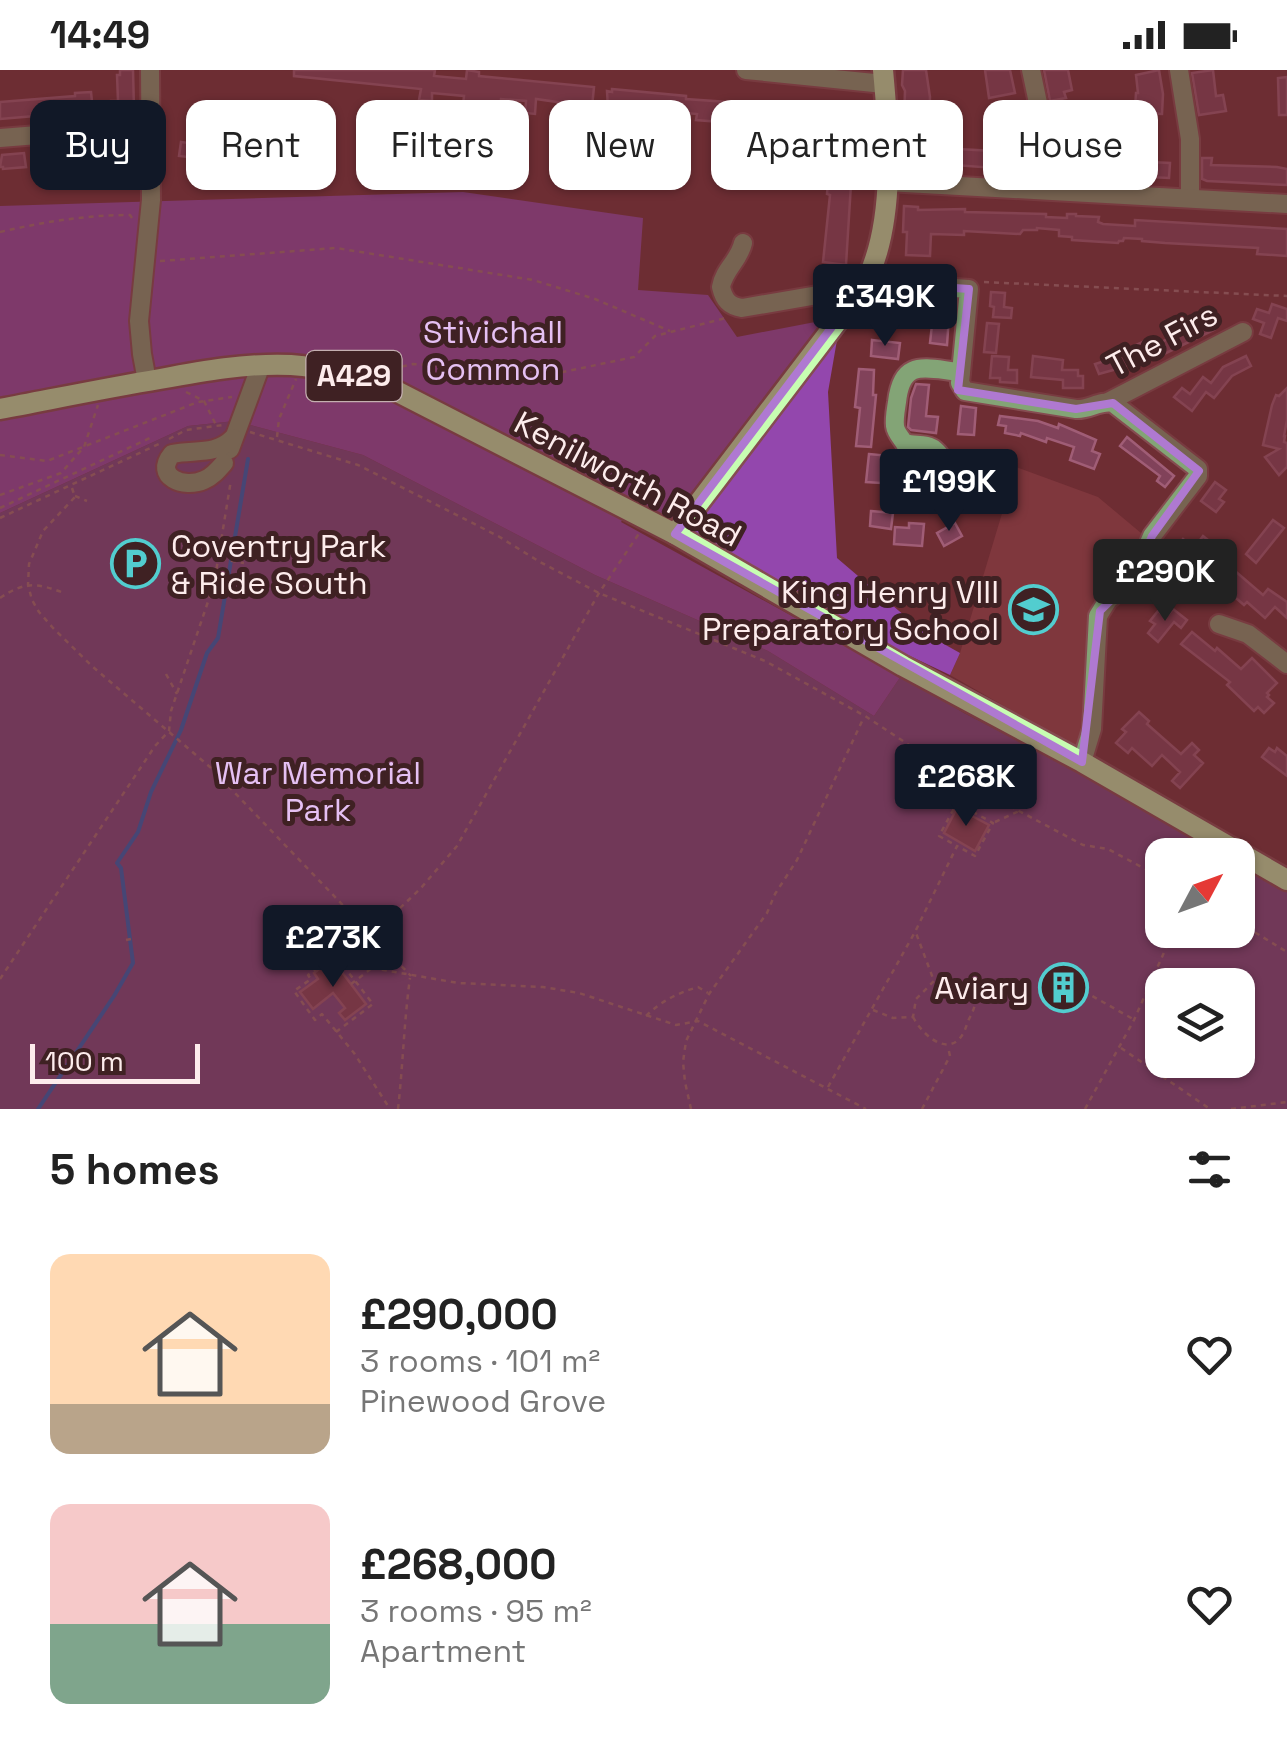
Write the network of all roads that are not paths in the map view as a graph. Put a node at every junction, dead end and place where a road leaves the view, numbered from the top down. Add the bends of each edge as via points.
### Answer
1 (150, 70) edge
2 (746, 70) edge
3 (1031, 70) edge
4 (1179, 70) edge
5 (884, 77) edge
6 (150, 100) edge
7 (1037, 100) edge
8 (30, 136) edge
9 (0, 138) edge
10 (151, 190) edge
11 (886, 190) edge
12 (1048, 190) edge
13 (1190, 198) junction
14 (1287, 204) edge
15 (743, 244) dead end
16 (866, 282) junction
17 (852, 302) junction
18 (1243, 332) dead end
19 (259, 365) junction
20 (961, 372) junction
21 (147, 381) junction
22 (1108, 402) junction
23 (0, 409) edge
24 (237, 434) junction
25 (905, 443) dead end
26 (675, 534) junction
27 (1219, 624) dead end
28 (1287, 664) edge
29 (1082, 762) junction
30 (1287, 880) edge

1 - 6 street
2 - 5 street
3 - 7 street
4 - 13 street via 1190,139
8 - 9 street
10 - 21 street via 139,321
11 - 16 main road
12 - 13 street
13 - 14 street
15 - 17 street via 721,287 733,306 835,292
16 - 17 main road
16 - 20 street via 969,289
17 - 26 main road
18 - 22 street, The Firs
19 - 21 main road, Kenilworth Road / A429
19 - 24 street
19 - 26 main road, Kenilworth Road / A429 via 303,367 396,391
20 - 22 street, The Firs via 965,391 1080,410
20 - 25 street via 918,368 904,376 894,422
21 - 23 main road, Kenilworth Road / A429
22 - 29 street, The Firs via 1199,474 1152,536 1134,578 1098,616 1092,729
24 - 24 street via 217,449 172,454 165,467 171,478 189,484 225,473
26 - 29 main road, Kenilworth Road / A429
27 - 28 street via 1254,637
29 - 30 main road, Kenilworth Road / A429

